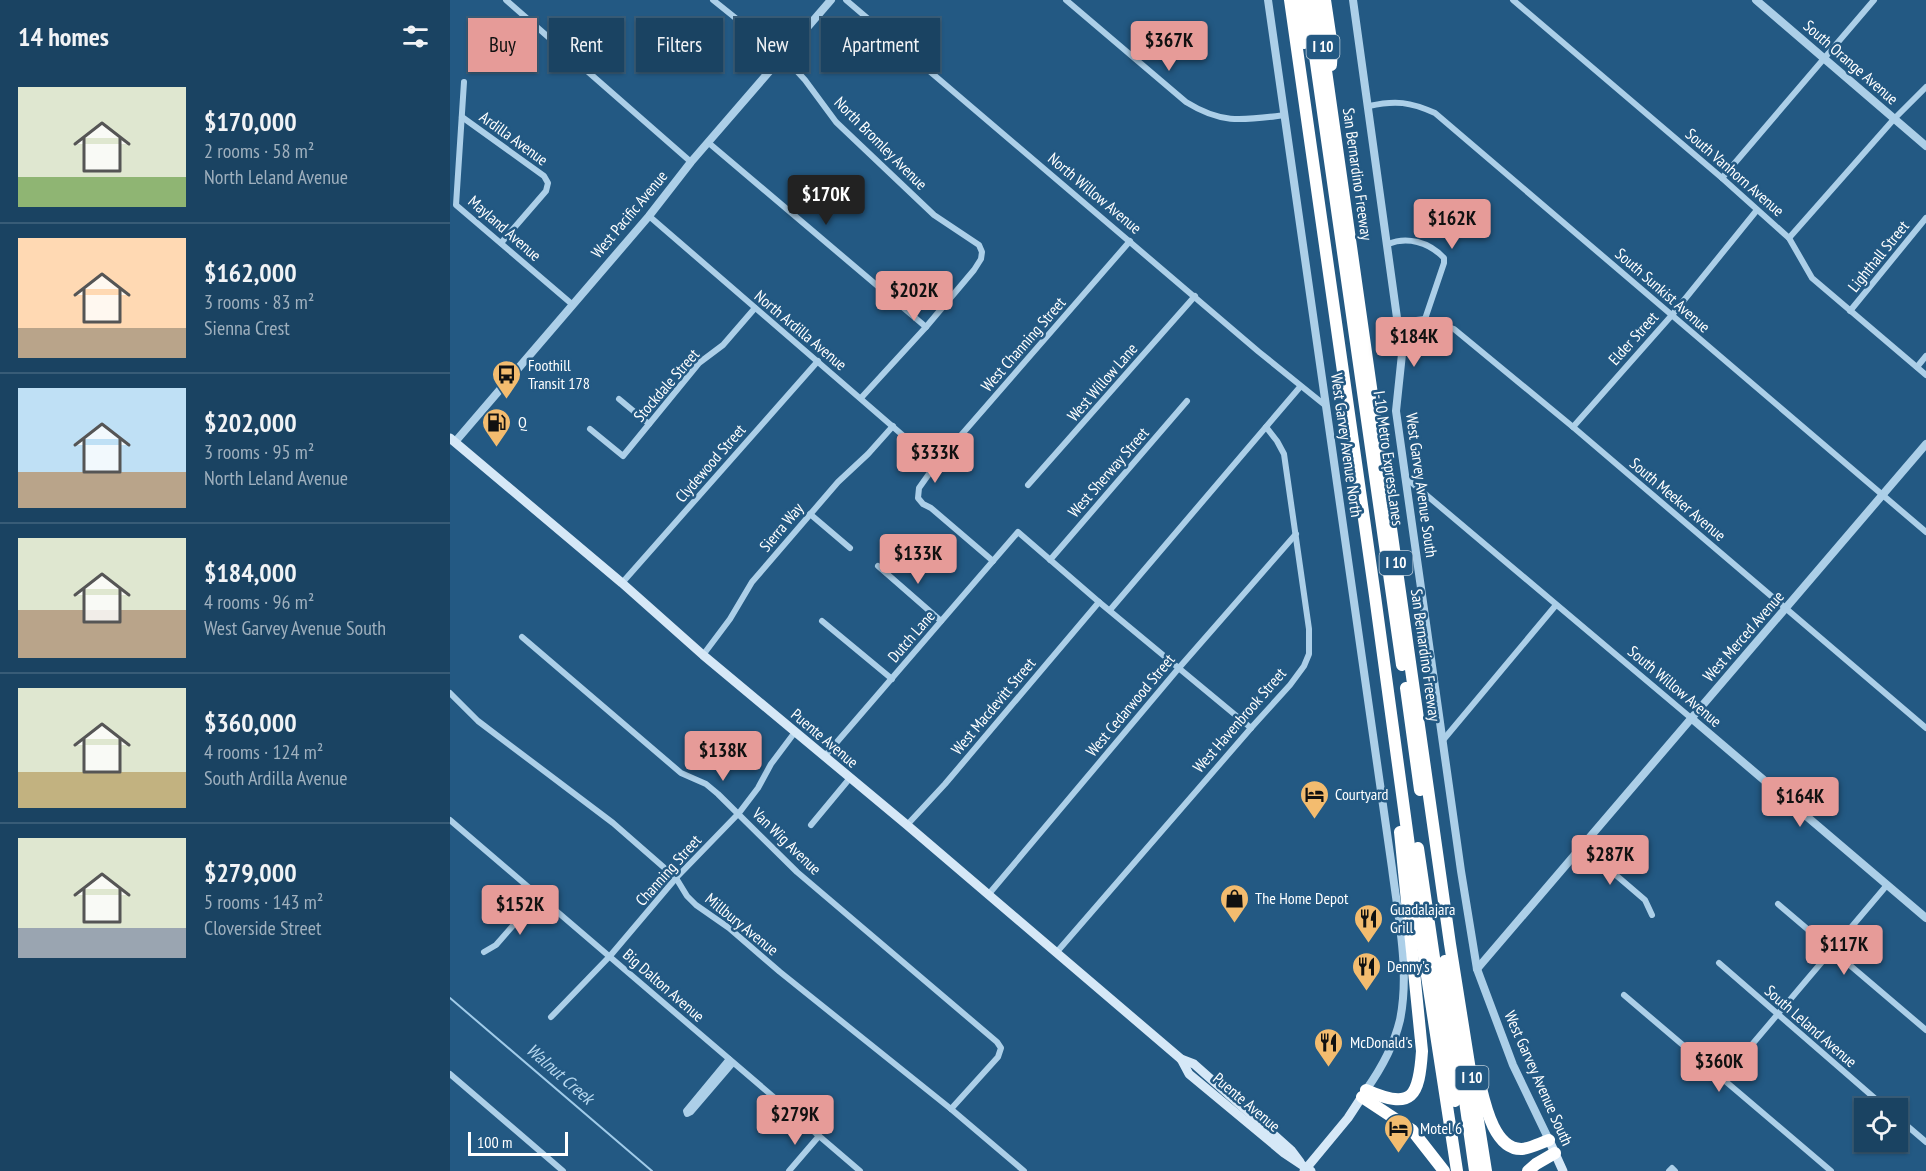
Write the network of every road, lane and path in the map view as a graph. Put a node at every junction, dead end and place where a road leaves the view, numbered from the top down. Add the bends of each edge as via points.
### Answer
1 (506, 0) edge
2 (713, 0) edge
3 (831, 0) edge
4 (846, 0) edge
5 (1066, 0) edge
6 (1268, 0) edge
7 (1284, 0) edge
8 (1290, 0) edge
9 (1298, 0) edge
10 (1307, 0) edge
11 (1316, 0) edge
12 (1325, 0) edge
13 (1353, 0) edge
14 (1513, 0) edge
15 (1756, 0) edge
16 (1874, 0) edge
17 (1292, 15) junction
18 (735, 18) edge
19 (809, 27) edge
20 (1824, 58) junction
21 (771, 72) edge
22 (798, 72) edge
23 (464, 82) dead end
24 (1926, 87) edge
25 (1330, 93) junction
26 (1369, 106) junction
27 (1285, 115) junction
28 (462, 117) junction
29 (1894, 119) junction
30 (710, 144) junction
31 (1926, 146) edge
32 (692, 162) junction
33 (1722, 178) junction
34 (1757, 210) junction
35 (649, 216) junction
36 (1926, 218) edge
37 (1789, 238) junction
38 (1130, 241) junction
39 (501, 243) junction
40 (1388, 244) junction
41 (1195, 296) junction
42 (573, 305) junction
43 (755, 308) junction
44 (1850, 311) junction
45 (1672, 315) junction
46 (1425, 319) junction
47 (1399, 322) junction
48 (926, 327) junction
49 (1926, 356) edge
50 (818, 361) junction
51 (1917, 367) junction
52 (1926, 375) edge
53 (1300, 387) junction
54 (861, 398) junction
55 (619, 399) dead end
56 (1187, 401) dead end
57 (1326, 406) junction
58 (649, 424) junction
59 (893, 426) junction
60 (1266, 427) junction
61 (1573, 427) junction
62 (590, 429) dead end
63 (452, 442) edge
64 (1926, 444) edge
65 (936, 464) junction
66 (1405, 477) junction
67 (1028, 485) dead end
68 (1882, 496) junction
69 (810, 514) junction
70 (1926, 532) edge
71 (1296, 534) junction
72 (850, 548) dead end
73 (1050, 560) junction
74 (993, 561) junction
75 (878, 566) dead end
76 (622, 583) junction
77 (1099, 602) junction
78 (1557, 604) junction
79 (1787, 609) junction
80 (1110, 610) junction
81 (822, 621) dead end
82 (941, 621) junction
83 (522, 637) dead end
84 (703, 655) junction
85 (1178, 669) junction
86 (891, 680) junction
87 (450, 693) edge
88 (1691, 718) junction
89 (1251, 728) junction
90 (1926, 728) edge
91 (795, 732) junction
92 (1444, 739) junction
93 (824, 757) junction
94 (850, 778) junction
95 (1404, 804) junction
96 (739, 813) junction
97 (450, 820) edge
98 (811, 825) dead end
99 (907, 825) junction
100 (1582, 846) junction
101 (676, 878) junction
102 (1887, 885) junction
103 (988, 895) junction
104 (538, 897) junction
105 (1778, 904) dead end
106 (1652, 915) dead end
107 (1926, 918) edge
108 (1832, 951) junction
109 (484, 952) dead end
110 (1056, 952) junction
111 (610, 956) junction
112 (1719, 963) dead end
113 (1477, 969) junction
114 (1457, 984) junction
115 (1624, 995) dead end
116 (1777, 1014) junction
117 (551, 1017) dead end
118 (1926, 1030) edge
119 (731, 1061) junction
120 (450, 1074) edge
121 (1722, 1080) junction
122 (1364, 1093) junction
123 (1874, 1098) edge
124 (951, 1109) junction
125 (1908, 1127) edge
126 (819, 1136) junction
127 (1549, 1140) junction
128 (1926, 1142) edge
129 (1555, 1153) junction
130 (1306, 1168) edge
131 (563, 1171) edge
132 (789, 1171) edge
133 (860, 1171) edge
134 (1024, 1171) edge
135 (1443, 1171) edge
136 (1457, 1171) edge
137 (1465, 1171) edge
138 (1475, 1171) edge
139 (1486, 1171) edge
140 (1528, 1171) edge
141 (1563, 1171) edge
142 (1831, 1171) edge

1 - 32 street
2 - 18 street, North Bromley Avenue
3 - 19 street, West Pacific Avenue
4 - 38 street, North Willow Avenue
5 - 27 street via 1186,102 1203,112 1242,120
6 - 27 street, West Garvey Avenue North
7 - 17 highway
8 - 17 highway, I 10
9 - 137 highway, I-10 Metro ExpressLanes
10 - 138 highway, I-10 Metro ExpressLanes
11 - 25 highway, San Bernardino Freeway / I 10
12 - 25 highway via 1332,47
13 - 26 street, West Garvey Avenue South
14 - 33 street, South Vanhorn Avenue
15 - 20 street, South Orange Avenue
16 - 20 street
17 - 95 highway, I 10
20 - 29 street, South Orange Avenue
20 - 33 street
21 - 30 street, West Pacific Avenue
22 - 48 street, North Bromley Avenue via 836,122 934,215 979,245 981,259 974,270
23 - 28 street, Mayland Avenue
24 - 29 street
25 - 114 highway, San Bernardino Freeway / I 10
26 - 40 street, West Garvey Avenue South
26 - 45 street, South Sunkist Avenue via 1388,101 1435,113
27 - 57 street, West Garvey Avenue North
28 - 39 street, Mayland Avenue via 456,205
28 - 39 street, Ardilla Avenue via 544,176 548,183 546,191
29 - 31 street, South Orange Avenue
29 - 37 street
30 - 32 street, West Pacific Avenue
30 - 48 street
32 - 35 street, West Pacific Avenue
33 - 34 street, South Vanhorn Avenue
34 - 37 street, South Vanhorn Avenue
34 - 45 street, Elder Street
35 - 42 street, West Pacific Avenue
35 - 43 street, North Ardilla Avenue
36 - 44 street, Lighthall Street
37 - 44 street, South Vanhorn Avenue via 1812,278
38 - 41 street, North Willow Avenue
38 - 65 street, West Channing Street
39 - 42 street, Mayland Avenue
40 - 46 street via 1399,240 1419,242 1443,258
40 - 47 street, West Garvey Avenue South
41 - 53 street, North Willow Avenue
41 - 67 street, West Willow Lane
42 - 63 street, West Pacific Avenue
43 - 50 street, North Ardilla Avenue
43 - 58 street, Stockdale Street via 723,345 699,363
44 - 51 street, South Vanhorn Avenue
45 - 61 street, Elder Street
45 - 68 street, South Sunkist Avenue
46 - 47 street, South Meeker Avenue
46 - 61 street, South Meeker Avenue via 1454,329
47 - 66 street, West Garvey Avenue South via 1402,354 1396,411
48 - 54 street
49 - 51 street
50 - 54 street, North Ardilla Avenue
50 - 76 street, Clydewood Street
51 - 52 street, South Vanhorn Avenue
53 - 57 street, North Willow Avenue
53 - 60 street
54 - 59 street, North Ardilla Avenue
55 - 58 street
56 - 73 street, West Sherway Street
57 - 122 street, West Garvey Avenue North via 1403,962 1400,1020 1391,1049
58 - 62 street, Stockdale Street via 624,456
59 - 65 street, North Ardilla Avenue
59 - 69 street, Sierra Way
60 - 71 street, West Havenbrook Street via 1284,454
60 - 80 street
61 - 79 street, South Meeker Avenue
63 - 76 main road, Puente Avenue
64 - 68 street, West Merced Avenue
65 - 74 street via 918,488 918,498
66 - 78 street, South Willow Avenue
66 - 92 street, West Garvey Avenue South
68 - 70 street, South Sunkist Avenue
68 - 79 street, West Merced Avenue
69 - 72 street
69 - 84 street, Sierra Way via 752,582
71 - 85 street, West Cedarwood Street
71 - 89 street, West Havenbrook Street via 1309,654 1290,684
73 - 74 street, Dutch Lane via 1018,532
73 - 77 street
74 - 82 street, Dutch Lane
75 - 82 street
76 - 84 main road, Puente Avenue
77 - 80 street
77 - 99 street, West Macdevitt Street
78 - 88 street, South Willow Avenue
78 - 92 street
79 - 88 street, West Merced Avenue
79 - 90 street, South Meeker Avenue
80 - 85 street
81 - 86 street
82 - 86 street, Dutch Lane
83 - 96 street, Van Wig Avenue via 681,773 706,784
84 - 91 main road, Puente Avenue
85 - 89 street
85 - 103 street, West Cedarwood Street
86 - 93 street, Dutch Lane
87 - 101 street, Millbury Avenue via 478,721 606,817
88 - 100 street, West Merced Avenue
88 - 102 street, South Willow Avenue
89 - 110 street, West Havenbrook Street
91 - 93 main road, Puente Avenue
91 - 96 street, Channing Street
92 - 113 street, West Garvey Avenue South
93 - 94 main road, Puente Avenue
94 - 98 street
94 - 99 main road, Puente Avenue
95 - 122 highway via 1400,837 1422,1051 1420,1078 1417,1088 1402,1099 1394,1101
95 - 136 highway, I 10
96 - 101 street, Channing Street
96 - 124 street, Van Wig Avenue via 797,872 997,1042 1001,1048 998,1058
97 - 104 street, Big Dalton Avenue
99 - 103 main road, Puente Avenue
100 - 106 street via 1645,900
100 - 113 street, West Merced Avenue
101 - 111 street, Channing Street
101 - 124 street, Millbury Avenue via 696,905
102 - 107 street, South Willow Avenue
102 - 108 street
103 - 110 main road, Puente Avenue
104 - 109 street via 496,945
104 - 111 street, Big Dalton Avenue
105 - 108 street
108 - 116 street
108 - 118 street
110 - 130 main road, Puente Avenue via 1181,1059 1194,1064
111 - 117 street, Channing Street
111 - 119 street, Big Dalton Avenue
112 - 116 street, South Leland Avenue
113 - 127 street, West Garvey Avenue South via 1513,1065
114 - 127 highway via 1495,1131 1515,1148
114 - 139 highway, San Bernardino Freeway / I 10
115 - 121 street
116 - 121 street
116 - 123 street, South Leland Avenue
119 - 119 street via 686,1111 687,1114 691,1112
119 - 126 street, Big Dalton Avenue
120 - 131 street
121 - 142 street
122 - 130 main road
122 - 135 highway via 1412,1130
124 - 134 street, Millbury Avenue
125 - 128 street
126 - 132 street
126 - 133 street, Big Dalton Avenue
127 - 129 main road, West Garvey Avenue South
129 - 140 highway
129 - 141 main road, West Garvey Avenue South

